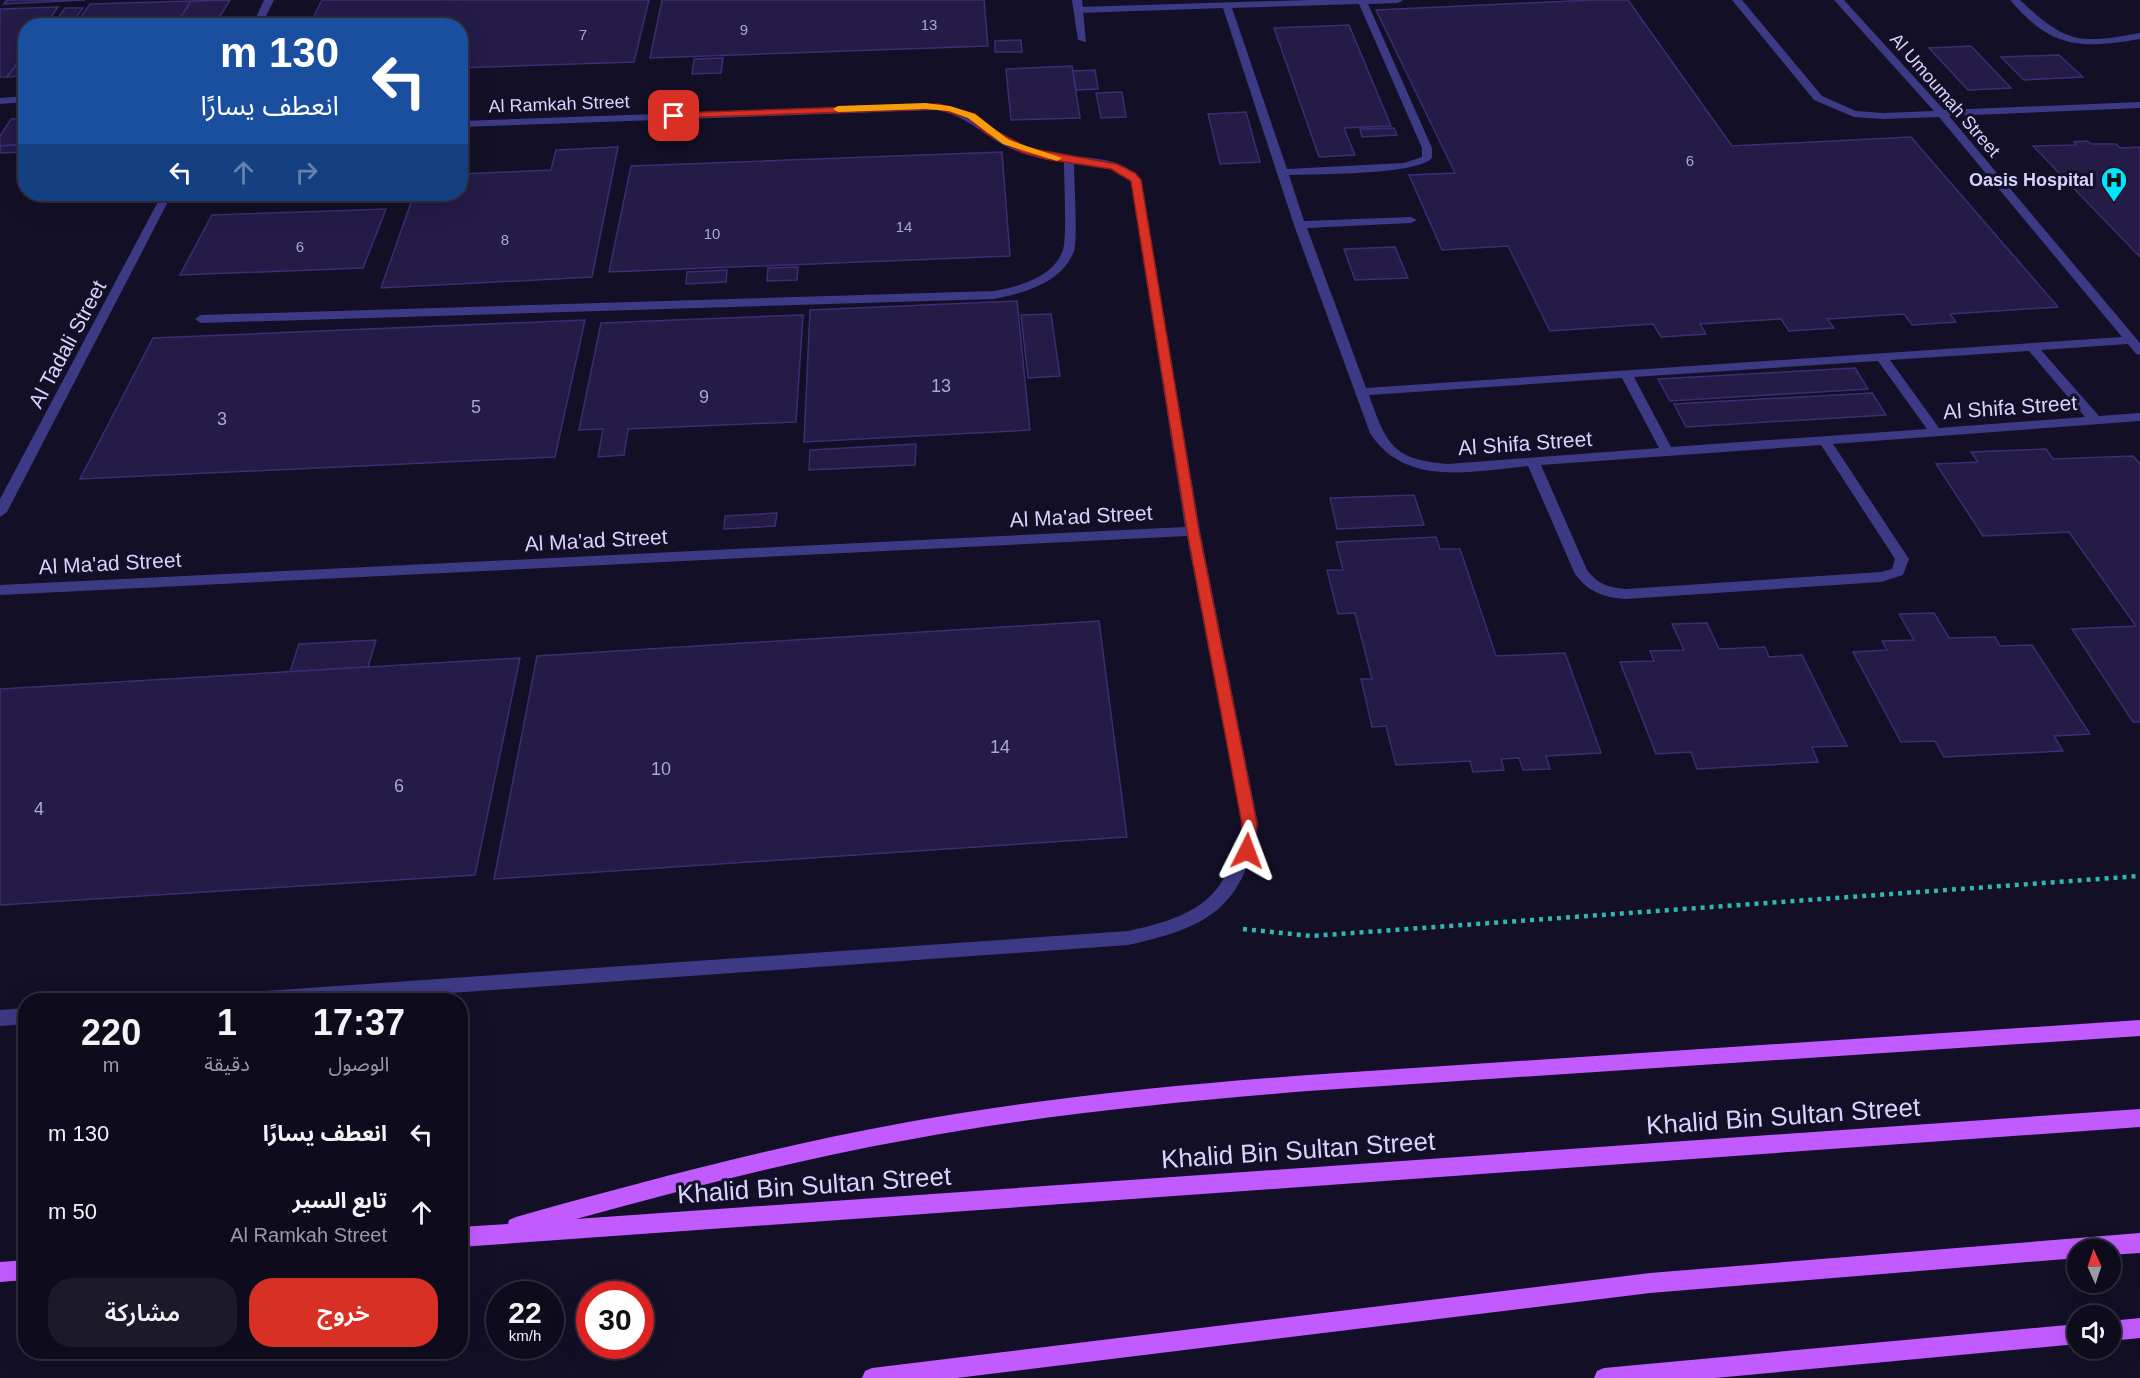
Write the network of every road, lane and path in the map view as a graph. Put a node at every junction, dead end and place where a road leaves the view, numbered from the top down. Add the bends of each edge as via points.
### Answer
1 (269, 0) edge
2 (1398, 0) edge
3 (1737, 0) edge
4 (1839, 0) edge
5 (2015, 0) edge
6 (1294, 2) edge
7 (1363, 2) junction
8 (1078, 5) edge
9 (1227, 6) junction
10 (260, 18) edge
11 (2140, 36) edge
12 (1083, 40) dead end
13 (18, 100) edge
14 (0, 101) edge
15 (2140, 105) edge
16 (1941, 114) junction
17 (468, 124) edge
18 (1069, 160) junction
19 (1283, 172) junction
20 (163, 201) edge
21 (1411, 220) dead end
22 (1300, 225) junction
23 (201, 320) dead end
24 (2130, 340) junction
25 (2032, 347) junction
26 (2140, 351) edge
27 (1881, 357) junction
28 (1626, 374) junction
29 (1361, 392) junction
30 (2140, 417) edge
31 (2094, 420) junction
32 (1936, 432) junction
33 (1824, 440) junction
34 (1667, 452) junction
35 (1533, 462) junction
36 (0, 511) edge
37 (1193, 531) junction
38 (0, 590) edge
39 (2140, 876) edge
40 (1194, 918) junction
41 (348, 993) edge
42 (18, 1017) edge
43 (0, 1018) edge
44 (2140, 1028) edge
45 (2140, 1118) edge
46 (486, 1235) junction
47 (468, 1236) edge
48 (2140, 1243) edge
49 (18, 1271) edge
50 (0, 1272) edge
51 (2140, 1328) edge
52 (2121, 1330) edge
53 (2067, 1335) edge
54 (872, 1378) edge
55 (1604, 1378) edge

1 - 10 street
2 - 7 street
3 - 16 street via 1828,105 1869,116
4 - 16 street, Al Umoumah Street
5 - 11 street via 2046,30 2071,41 2092,44
6 - 7 street
6 - 9 street
7 - 19 street via 1427,148 1427,158 1404,166
8 - 9 street
8 - 12 street
9 - 19 street, Al Shifa Street
13 - 14 street
15 - 16 street
16 - 24 street, Al Umoumah Street
17 - 18 street, Al Ramkah Street via 938,107 962,112 1006,142
18 - 23 street via 1069,249 1064,261 1054,273 1038,282 994,295
18 - 37 street, Al Ramkah Street via 1113,166 1136,180
19 - 22 street, Al Shifa Street
20 - 36 street, Al Tadali Street
21 - 22 street
22 - 29 street, Al Shifa Street
24 - 25 street
24 - 26 street, Al Umoumah Street
25 - 27 street
25 - 31 street
27 - 28 street
27 - 32 street
28 - 29 street
28 - 34 street
29 - 35 street, Al Shifa Street via 1382,444 1410,463 1448,468
30 - 31 street, Al Shifa Street
31 - 32 street, Al Shifa Street
32 - 33 street, Al Shifa Street
33 - 34 street, Al Shifa Street
33 - 35 street via 1902,559 1898,572 1881,577 1626,594 1603,591 1581,572
34 - 35 street, Al Shifa Street
37 - 38 street, Al Ma'ad Street
37 - 40 street, Al Ramkah Street via 1250,824 1247,851 1237,876 1220,899
39 - 40 path via 1311,936 1263,933
40 - 41 street, Al Ramkah Street via 1162,932 1128,938
42 - 43 street
44 - 46 main road via 1354,1080 1106,1101 963,1121 818,1148 655,1187
45 - 46 main road, Khalid Bin Sultan Street
46 - 47 main road, Khalid Bin Sultan Street
48 - 54 main road via 1650,1283
49 - 50 main road
51 - 52 main road
53 - 55 main road

